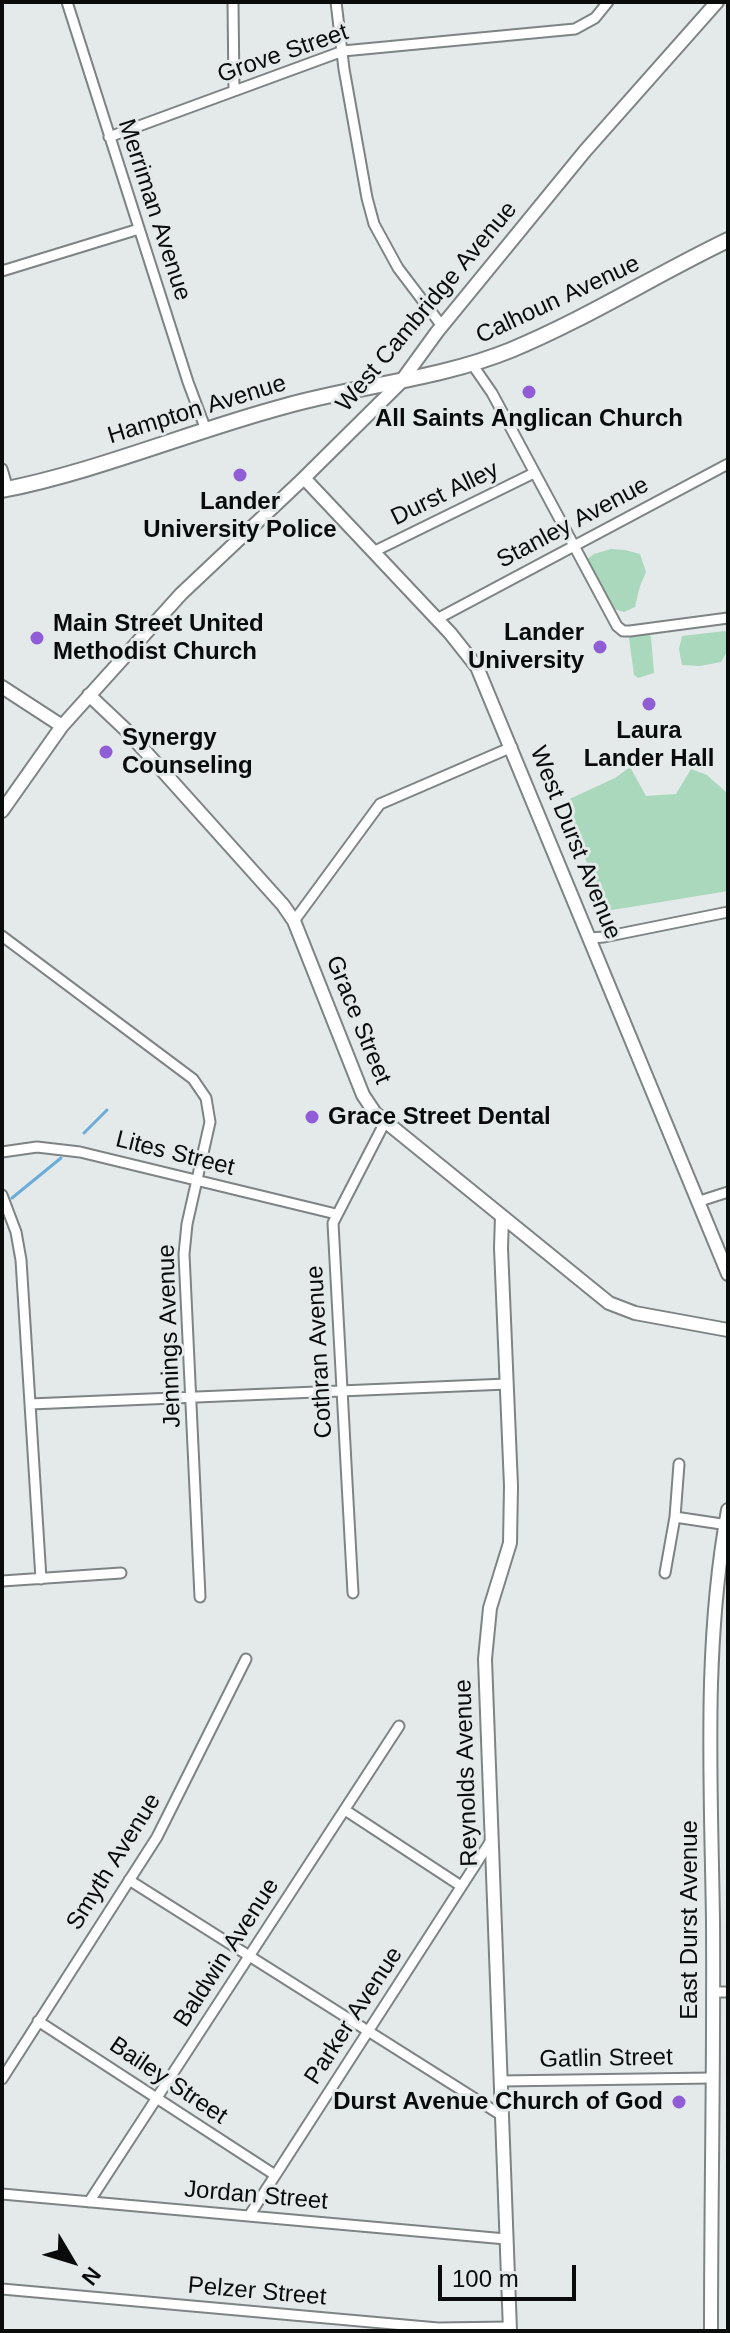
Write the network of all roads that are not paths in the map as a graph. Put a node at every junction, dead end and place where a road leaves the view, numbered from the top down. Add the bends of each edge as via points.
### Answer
1 (67, 2) edge
2 (233, 2) edge
3 (336, 2) edge
4 (608, 2) edge
5 (717, 2) edge
6 (343, 51) junction
7 (234, 91) junction
8 (109, 137) junction
9 (139, 229) junction
10 (726, 245) edge
11 (2, 271) edge
12 (442, 326) junction
13 (472, 364) junction
14 (400, 383) junction
15 (206, 430) junction
16 (728, 464) edge
17 (2, 469) edge
18 (534, 473) junction
19 (304, 478) junction
20 (5, 489) edge
21 (572, 545) junction
22 (373, 552) junction
23 (728, 618) edge
24 (437, 619) junction
25 (2, 687) edge
26 (89, 695) junction
27 (62, 726) junction
28 (512, 747) junction
29 (2, 811) edge
30 (728, 912) edge
31 (294, 921) junction
32 (2, 936) edge
33 (590, 938) junction
34 (385, 1122) junction
35 (2, 1152) edge
36 (197, 1180) junction
37 (728, 1192) edge
38 (2, 1195) edge
39 (697, 1202) junction
40 (336, 1214) junction
41 (502, 1216) junction
42 (728, 1274) edge
43 (728, 1330) edge
44 (507, 1384) junction
45 (342, 1391) junction
46 (191, 1397) junction
47 (30, 1404) junction
48 (679, 1464) dead end
49 (728, 1510) edge
50 (675, 1517) junction
51 (727, 1525) edge
52 (121, 1573) dead end
53 (665, 1573) dead end
54 (41, 1579) junction
55 (2, 1581) edge
56 (353, 1593) dead end
57 (200, 1597) dead end
58 (246, 1659) dead end
59 (399, 1726) dead end
60 (345, 1810) junction
61 (492, 1839) junction
62 (129, 1880) junction
63 (461, 1886) junction
64 (249, 1955) junction
65 (713, 1992) junction
66 (728, 1992) edge
67 (38, 2021) junction
68 (368, 2031) junction
69 (712, 2078) junction
70 (2, 2079) edge
71 (500, 2081) junction
72 (157, 2098) junction
73 (501, 2115) junction
74 (275, 2175) junction
75 (2, 2194) edge
76 (89, 2202) junction
77 (249, 2216) junction
78 (506, 2239) junction
79 (2, 2289) edge
80 (510, 2329) edge
81 (711, 2331) edge

1 - 8 street, Merriman Avenue
2 - 7 street
3 - 6 street
4 - 6 street, Grove Street via 595,18 575,29
5 - 12 main road, West Cambridge Avenue via 585,151
6 - 7 street, Grove Street
6 - 12 street via 374,224 398,268
7 - 8 street, Grove Street
8 - 9 street, Merriman Avenue
9 - 11 street
9 - 15 street, Merriman Avenue
10 - 13 main road, Calhoun Avenue via 559,329
12 - 14 main road, West Cambridge Avenue
13 - 14 main road, Calhoun Avenue
13 - 18 street
14 - 15 main road, Hampton Avenue via 329,395
14 - 19 main road, West Cambridge Avenue
15 - 20 main road, Hampton Avenue
16 - 21 street, Stanley Avenue
17 - 20 street
18 - 21 street
18 - 22 street, Durst Alley
19 - 22 main road, West Durst Avenue
19 - 26 main road, West Cambridge Avenue via 194,581
21 - 23 street via 623,631
21 - 24 street, Stanley Avenue
22 - 24 main road, West Durst Avenue
24 - 28 main road, West Durst Avenue via 477,667
25 - 27 main road
26 - 27 main road, West Cambridge Avenue
26 - 31 main road, Grace Street
27 - 29 main road, West Cambridge Avenue
28 - 31 street via 380,804
28 - 33 main road, West Durst Avenue
30 - 33 street
31 - 34 main road, Grace Street via 363,1095
32 - 36 street, Jennings Avenue via 196,1082 210,1118
33 - 39 main road, West Durst Avenue
34 - 40 street, Cothran Avenue
34 - 41 main road, Grace Street
35 - 36 street, Lites Street via 57,1148
36 - 40 street, Lites Street
36 - 46 street, Jennings Avenue via 184,1254
37 - 39 street
38 - 47 street via 21,1260
39 - 42 main road, West Durst Avenue
40 - 45 street, Cothran Avenue
41 - 43 main road, Grace Street via 616,1307
41 - 44 main road, Reynolds Avenue
44 - 45 street
44 - 61 main road, Reynolds Avenue via 510,1543 485,1645
45 - 46 street
45 - 56 street, Cothran Avenue
46 - 47 street
46 - 57 street, Jennings Avenue
47 - 54 street
48 - 50 street
49 - 51 main road, East Durst Avenue
50 - 51 street
50 - 53 street
51 - 65 main road, East Durst Avenue via 716,1580 711,1662
52 - 54 street
54 - 55 street
58 - 62 street, Smyth Avenue via 167,1820
59 - 60 street, Baldwin Avenue
60 - 63 street
60 - 64 street, Baldwin Avenue
61 - 63 street, Parker Avenue
61 - 71 main road, Reynolds Avenue
62 - 64 street
62 - 67 street, Smyth Avenue
63 - 68 street, Parker Avenue
64 - 68 street
64 - 72 street, Baldwin Avenue
65 - 66 street
65 - 69 main road, East Durst Avenue
67 - 70 street, Smyth Avenue
67 - 72 street, Bailey Street
68 - 73 street
68 - 74 street, Parker Avenue
69 - 71 street, Gatlin Street
69 - 81 main road, East Durst Avenue
71 - 73 main road, Reynolds Avenue
72 - 74 street, Bailey Street
72 - 76 street, Baldwin Avenue
73 - 78 main road, Reynolds Avenue
74 - 77 street, Parker Avenue
75 - 76 street, Jordan Street
76 - 77 street, Jordan Street
77 - 78 street, Jordan Street
78 - 80 main road, Reynolds Avenue
79 - 80 street, Pelzer Street via 438,2328

